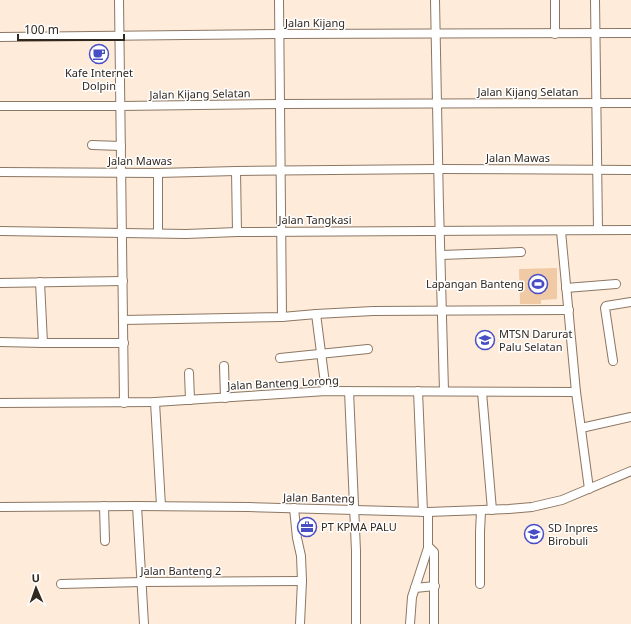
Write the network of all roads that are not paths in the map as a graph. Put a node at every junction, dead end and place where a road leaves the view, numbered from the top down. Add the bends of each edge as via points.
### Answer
1 (119, 0) edge
2 (278, 0) edge
3 (435, 0) edge
4 (555, 0) edge
5 (595, 0) edge
6 (436, 33) junction
7 (595, 33) junction
8 (631, 33) edge
9 (279, 34) junction
10 (555, 34) junction
11 (0, 37) edge
12 (120, 37) junction
13 (596, 103) junction
14 (631, 103) edge
15 (280, 104) junction
16 (436, 104) junction
17 (0, 106) edge
18 (121, 106) junction
19 (92, 145) dead end
20 (121, 146) junction
21 (438, 169) junction
22 (597, 169) junction
23 (631, 170) edge
24 (236, 171) junction
25 (280, 171) junction
26 (0, 172) edge
27 (122, 172) junction
28 (158, 173) junction
29 (598, 230) junction
30 (631, 230) edge
31 (0, 231) edge
32 (440, 231) junction
33 (561, 231) junction
34 (237, 232) junction
35 (281, 232) junction
36 (121, 233) junction
37 (158, 233) junction
38 (520, 252) dead end
39 (441, 254) junction
40 (123, 281) junction
41 (40, 282) junction
42 (0, 283) edge
43 (616, 284) dead end
44 (566, 288) junction
45 (631, 302) edge
46 (569, 310) junction
47 (442, 312) junction
48 (316, 314) junction
49 (282, 317) junction
50 (123, 320) junction
51 (0, 342) edge
52 (43, 343) junction
53 (124, 343) junction
54 (368, 349) dead end
55 (322, 354) junction
56 (280, 358) dead end
57 (613, 361) dead end
58 (224, 366) dead end
59 (189, 373) dead end
60 (326, 391) junction
61 (348, 391) junction
62 (418, 391) junction
63 (444, 391) junction
64 (482, 392) junction
65 (576, 392) junction
66 (225, 398) junction
67 (190, 400) junction
68 (155, 402) junction
69 (0, 403) edge
70 (124, 403) junction
71 (631, 417) edge
72 (581, 428) junction
73 (631, 471) edge
74 (589, 489) junction
75 (104, 506) junction
76 (137, 506) junction
77 (161, 506) junction
78 (0, 507) edge
79 (294, 508) junction
80 (355, 509) junction
81 (492, 510) junction
82 (481, 511) junction
83 (426, 512) junction
84 (106, 541) dead end
85 (428, 548) junction
86 (302, 581) junction
87 (142, 582) junction
88 (61, 584) dead end
89 (480, 584) dead end
90 (435, 586) junction
91 (415, 588) junction
92 (144, 624) edge
93 (300, 624) edge
94 (356, 624) edge
95 (410, 624) edge
96 (434, 624) edge

1 - 12 street
2 - 9 street
3 - 6 street
4 - 10 street
5 - 7 street
6 - 9 street, Jalan Kijang
6 - 10 street, Jalan Kijang
6 - 16 street
7 - 8 street, Jalan Kijang
7 - 10 street, Jalan Kijang
7 - 13 street
9 - 12 street, Jalan Kijang
9 - 15 street
11 - 12 street, Jalan Kijang
12 - 18 street
13 - 14 street, Jalan Kijang Selatan
13 - 16 street, Jalan Kijang Selatan
13 - 22 street
15 - 16 street, Jalan Kijang Selatan
15 - 18 street, Jalan Kijang Selatan
15 - 25 street
16 - 21 street
17 - 18 street, Jalan Kijang Selatan
18 - 20 street
19 - 20 street
20 - 27 street
21 - 22 street, Jalan Mawas
21 - 25 street, Jalan Mawas
21 - 32 street
22 - 23 street, Jalan Mawas
22 - 29 street
24 - 25 street, Jalan Mawas
24 - 28 street, Jalan Mawas
24 - 34 street
25 - 35 street
26 - 27 street, Jalan Mawas
27 - 28 street, Jalan Mawas
27 - 36 street
28 - 37 street
29 - 30 street, Jalan Tangkasi
29 - 33 street, Jalan Tangkasi
31 - 36 street, Jalan Tangkasi
32 - 33 street, Jalan Tangkasi
32 - 35 street, Jalan Tangkasi
32 - 39 street
33 - 44 street
34 - 35 street, Jalan Tangkasi
34 - 37 street, Jalan Tangkasi
35 - 49 street
36 - 37 street, Jalan Tangkasi
36 - 40 street
38 - 39 street
39 - 47 street
40 - 41 street
40 - 50 street
41 - 42 street
41 - 52 street
43 - 44 street
44 - 46 street
45 - 57 street via 605,308
46 - 47 street
46 - 65 street
47 - 48 street via 373,311
47 - 63 street
48 - 49 street
48 - 55 street
49 - 50 street
50 - 53 street
51 - 52 street
52 - 53 street
53 - 70 street
54 - 55 street
55 - 56 street
55 - 60 street
58 - 66 street
59 - 67 street
60 - 61 street, Jalan Banteng Lorong
60 - 66 street, Jalan Banteng Lorong
61 - 62 street, Jalan Banteng Lorong
61 - 80 street
62 - 63 street, Jalan Banteng Lorong
62 - 83 street
63 - 64 street, Jalan Banteng Lorong
64 - 65 street, Jalan Banteng Lorong
64 - 81 street
65 - 72 street
66 - 67 street, Jalan Banteng Lorong
67 - 68 street, Jalan Banteng Lorong
68 - 70 street, Jalan Banteng Lorong
68 - 77 street
69 - 70 street, Jalan Banteng Lorong
71 - 72 street
72 - 74 street
73 - 74 street, Jalan Banteng
74 - 81 street, Jalan Banteng via 554,502
75 - 76 street, Jalan Banteng
75 - 78 street, Jalan Banteng
75 - 84 street
76 - 77 street, Jalan Banteng
76 - 87 street
77 - 79 street, Jalan Banteng
79 - 80 street, Jalan Banteng
79 - 86 street
80 - 83 street, Jalan Banteng
80 - 94 street
81 - 82 street, Jalan Banteng
82 - 83 street, Jalan Banteng
82 - 89 street
83 - 85 street
85 - 90 street via 434,552
85 - 91 street
86 - 87 street, Jalan Banteng 2
86 - 93 street
87 - 88 street, Jalan Banteng 2
87 - 92 street
90 - 91 street
90 - 96 street
91 - 95 street

